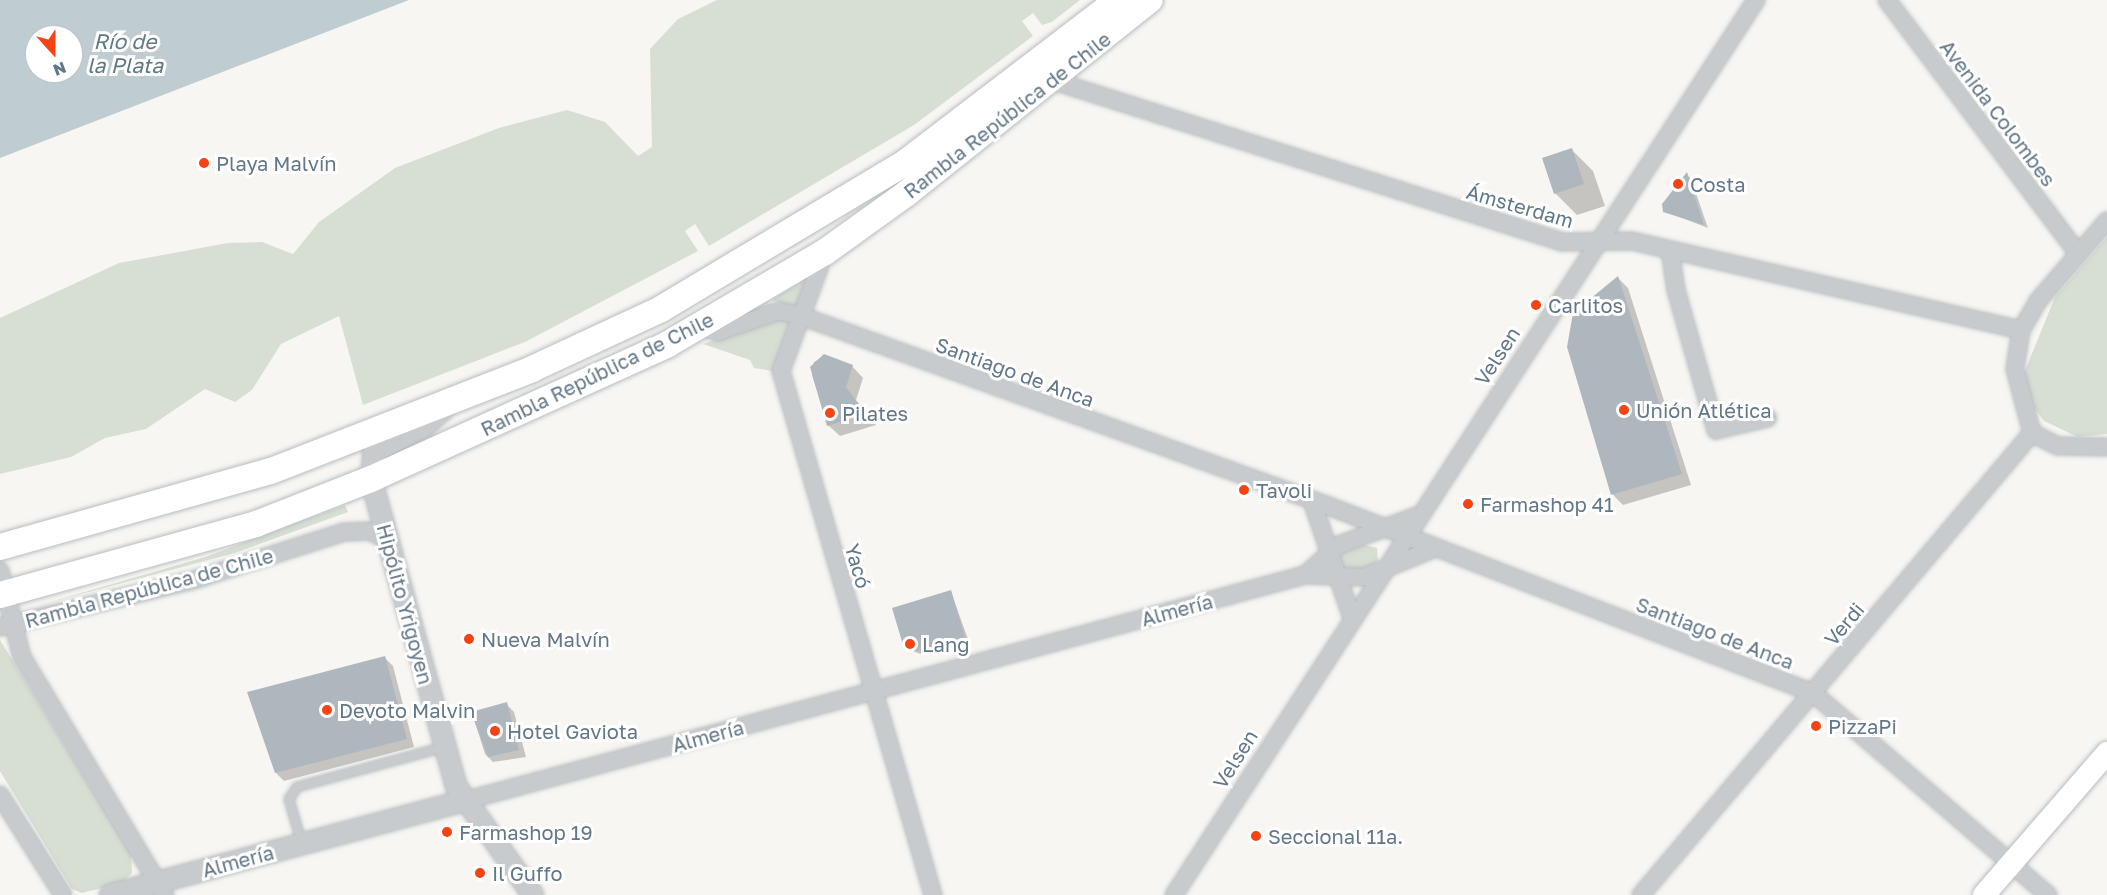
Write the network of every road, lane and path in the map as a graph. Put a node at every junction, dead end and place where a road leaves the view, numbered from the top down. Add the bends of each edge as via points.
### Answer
1 (1118, 0) edge
2 (1150, 0) edge
3 (1756, 0) edge
4 (1887, 0) edge
5 (1054, 81) junction
6 (2107, 221) edge
7 (1605, 239) junction
8 (1670, 250) junction
9 (2076, 251) junction
10 (825, 252) junction
11 (801, 316) junction
12 (701, 327) junction
13 (2021, 330) junction
14 (450, 402) junction
15 (1768, 418) dead end
16 (2032, 433) junction
17 (2107, 447) edge
18 (371, 479) junction
19 (1313, 504) junction
20 (1417, 516) junction
21 (1381, 528) junction
22 (1404, 538) junction
23 (388, 541) junction
24 (0, 547) edge
25 (1432, 549) junction
26 (1327, 553) junction
27 (1386, 567) junction
28 (1305, 575) junction
29 (1336, 578) junction
30 (2, 587) edge
31 (1351, 615) junction
32 (6, 626) edge
33 (872, 692) junction
34 (1813, 693) junction
35 (444, 747) junction
36 (2107, 753) edge
37 (0, 795) edge
38 (464, 801) junction
39 (302, 844) junction
40 (2011, 864) junction
41 (161, 889) edge
42 (63, 895) edge
43 (110, 895) edge
44 (532, 895) edge
45 (933, 895) edge
46 (1174, 895) edge
47 (1641, 895) edge
48 (1984, 895) edge
49 (2048, 895) edge

1 - 14 main road, Rambla República de Chile via 996,98 811,223 661,309
2 - 5 main road, Rambla República de Chile
3 - 7 street, Velsen
4 - 9 street, Avenida Colombes
5 - 7 street, Ámsterdam via 1562,242
5 - 10 main road, Rambla República de Chile
6 - 9 street
7 - 8 street, Ámsterdam
7 - 20 street, Velsen via 1574,275
8 - 13 street, Ámsterdam
8 - 15 street via 1716,430
9 - 13 street
10 - 11 street, Yacó
10 - 12 main road, Rambla República de Chile
11 - 12 street, Santiago de Anca via 779,311 718,332
11 - 19 street, Santiago de Anca
11 - 33 street, Yacó via 783,356 783,387
12 - 18 main road, Rambla República de Chile
13 - 16 street via 2016,387
14 - 18 street, Hipólito Yrigoyen via 426,425 374,452
14 - 24 main road, Rambla República de Chile via 230,484
16 - 17 street via 2058,446
16 - 34 street, Verdi
18 - 23 street, Hipólito Yrigoyen
18 - 30 main road, Rambla República de Chile via 188,546
19 - 21 street, Santiago de Anca
19 - 26 street
20 - 21 street, Almería
20 - 22 street, Velsen
21 - 22 street, Santiago de Anca
21 - 26 street, Almería
22 - 25 street, Santiago de Anca
22 - 27 street, Velsen
23 - 32 street, Rambla República de Chile via 371,531 344,532 197,579
23 - 35 street, Hipólito Yrigoyen
25 - 27 street, Almería
25 - 34 street, Santiago de Anca
26 - 28 street, Almería
26 - 29 street
27 - 29 street, Almería via 1364,577
27 - 31 street, Velsen
28 - 29 street, Almería
28 - 33 street, Almería
29 - 31 street
30 - 32 street
31 - 46 street, Velsen
32 - 41 street
33 - 38 street, Almería
33 - 45 street, Yacó
34 - 40 street, Santiago de Anca
34 - 47 street, Verdi
35 - 38 street, Hipólito Yrigoyen
35 - 39 lane via 297,787 289,799
36 - 40 main road
37 - 42 street
38 - 39 street, Almería
38 - 44 street, Hipólito Yrigoyen
39 - 41 street, Almería
40 - 48 main road
40 - 49 street, Santiago de Anca
41 - 43 street, Almería

